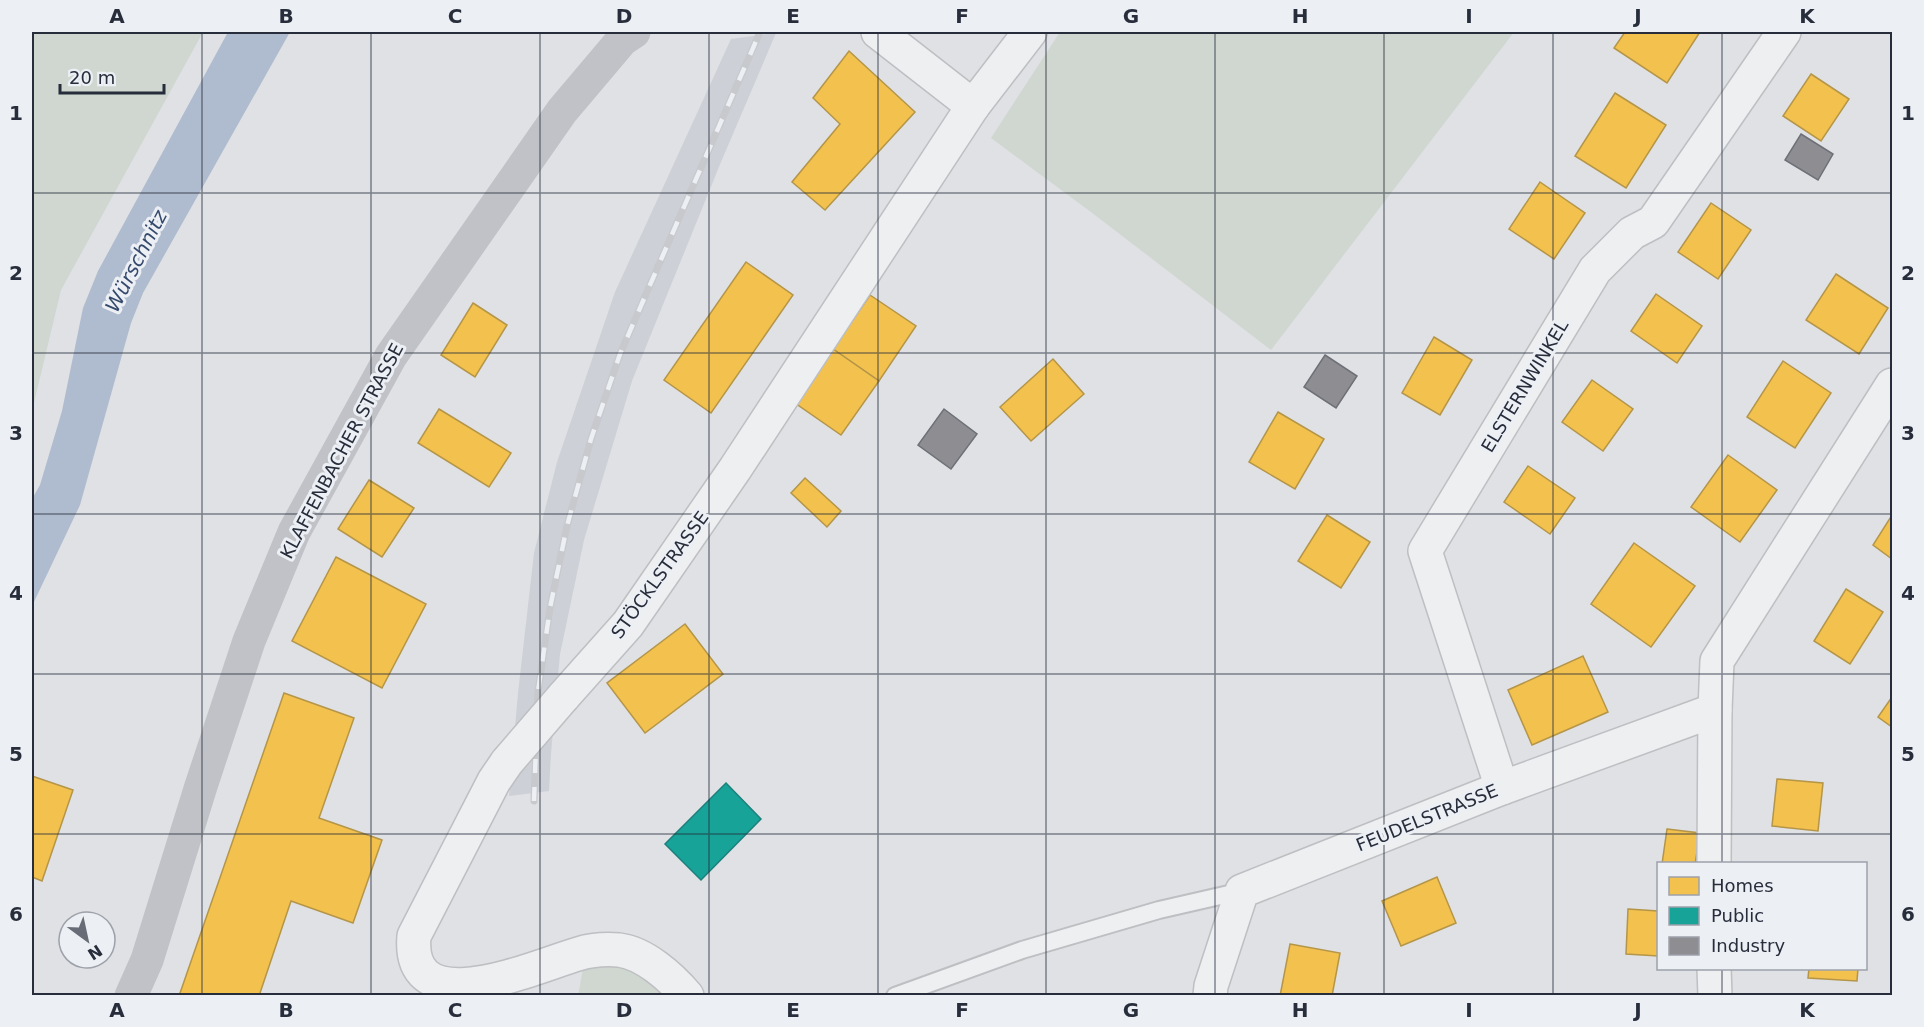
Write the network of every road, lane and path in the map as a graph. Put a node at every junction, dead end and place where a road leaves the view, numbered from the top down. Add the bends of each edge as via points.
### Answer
1 (634, 32) edge
2 (878, 32) edge
3 (1030, 32) edge
4 (1784, 32) edge
5 (974, 106) junction
6 (1893, 385) edge
7 (1715, 710) junction
8 (1502, 788) junction
9 (1714, 862) edge
10 (1242, 891) junction
11 (1714, 970) edge
12 (131, 996) edge
13 (687, 996) edge
14 (895, 996) edge
15 (1210, 996) edge
16 (1715, 996) edge

1 - 12 main road, KLAFFENBACHER STRASSE via 622,40 562,111 391,356 294,532 249,641 147,960
2 - 5 street
3 - 5 street, STÖCKLSTRASSE
4 - 8 street, ELSTERNWINKEL via 1653,222 1632,233 1595,270 1425,551
5 - 13 street, STÖCKLSTRASSE, bridge via 628,624 494,781 414,936 412,952 424,974 450,984 467,986 580,954 621,950 663,971
6 - 7 street via 1717,661
7 - 8 street, FEUDELSTRASSE
7 - 9 street
8 - 10 street, FEUDELSTRASSE
10 - 14 lane via 1159,910 1034,947
10 - 15 street
11 - 16 street

